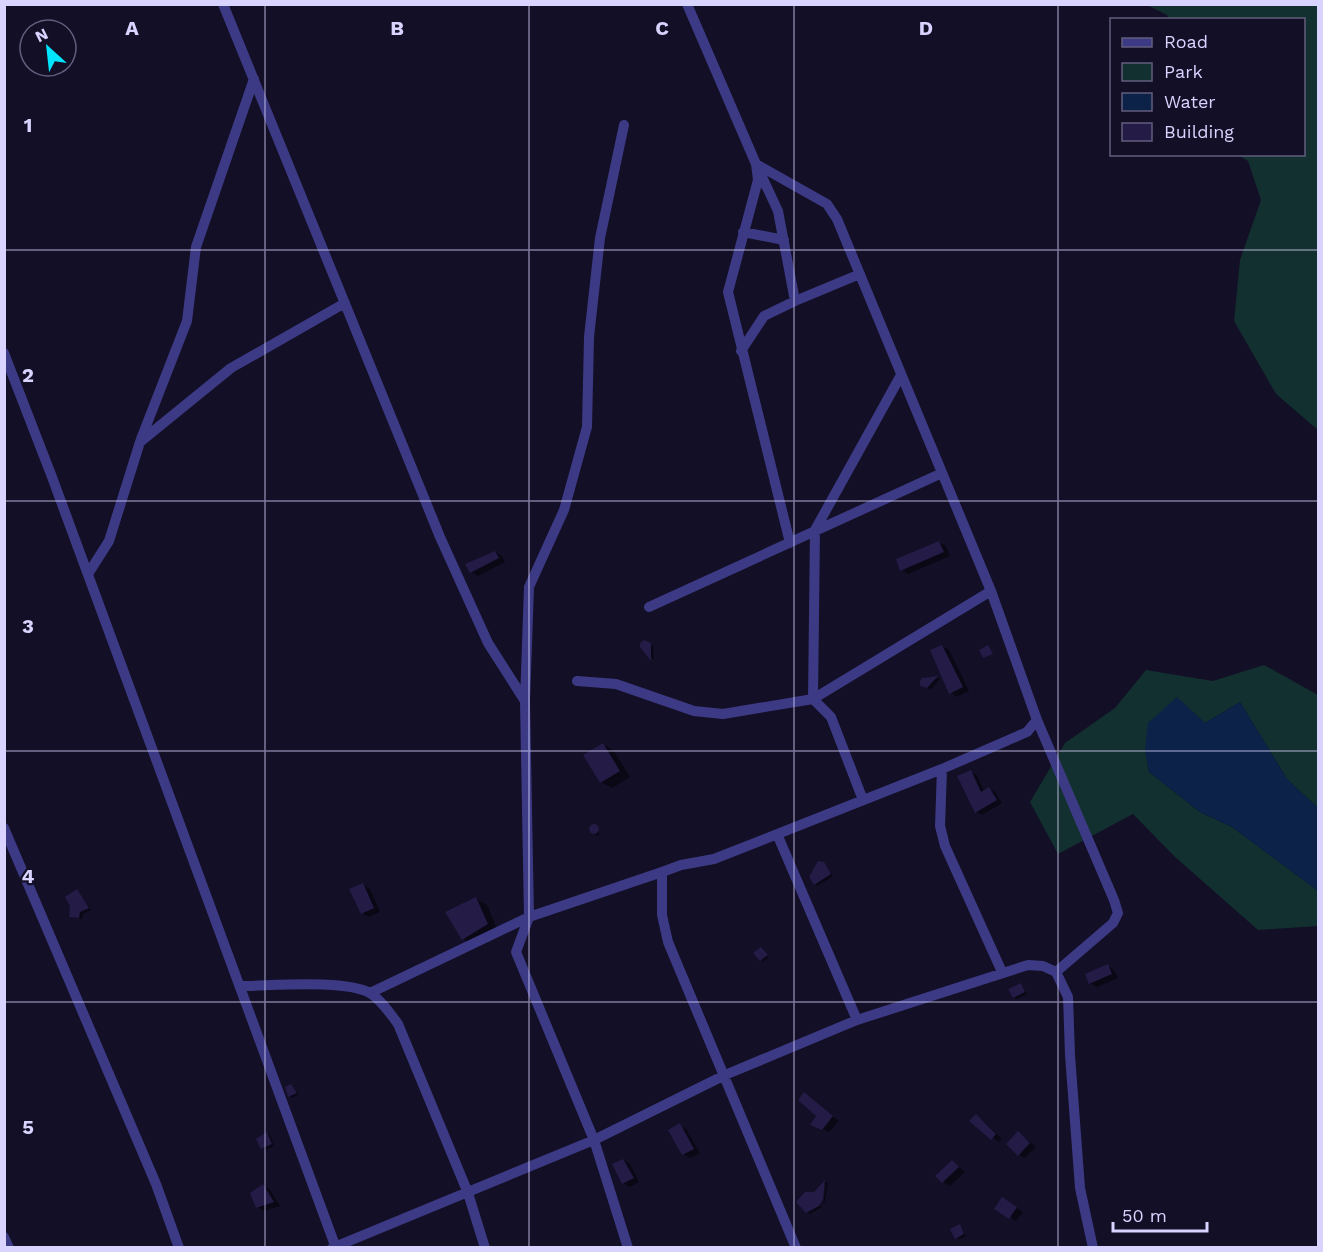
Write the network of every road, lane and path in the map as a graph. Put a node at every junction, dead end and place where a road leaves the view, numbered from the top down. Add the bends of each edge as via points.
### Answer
1 (223, 4) edge
2 (687, 4) edge
3 (254, 79) junction
4 (624, 125) dead end
5 (756, 164) junction
6 (743, 232) junction
7 (784, 240) junction
8 (860, 274) junction
9 (795, 301) junction
10 (345, 303) junction
11 (741, 351) junction
12 (4, 353) edge
13 (901, 375) junction
14 (140, 442) junction
15 (942, 473) junction
16 (815, 530) junction
17 (790, 543) junction
18 (88, 574) junction
19 (991, 591) junction
20 (649, 607) dead end
21 (577, 681) dead end
22 (813, 699) junction
23 (525, 701) junction
24 (1037, 720) junction
25 (942, 769) junction
26 (863, 800) junction
27 (4, 828) edge
28 (777, 834) junction
29 (662, 872) junction
30 (529, 917) junction
31 (1002, 972) junction
32 (1056, 972) junction
33 (240, 986) junction
34 (370, 993) junction
35 (857, 1020) junction
36 (725, 1075) junction
37 (594, 1140) junction
38 (468, 1193) junction
39 (4, 1237) edge
40 (334, 1247) edge
41 (9, 1248) edge
42 (179, 1248) edge
43 (485, 1248) edge
44 (628, 1248) edge
45 (796, 1248) edge
46 (1094, 1248) edge

1 - 3 street
2 - 5 street
3 - 10 street
3 - 14 street via 196,247 187,321
4 - 23 street via 599,249 589,337 587,427 564,510 529,587
5 - 6 street via 758,180
5 - 7 street via 778,211
5 - 8 street via 827,204
6 - 7 street
6 - 11 street via 728,292
7 - 9 street
8 - 9 street
8 - 13 street
9 - 11 street via 764,316
10 - 14 street via 231,368
10 - 23 street via 445,548 488,643
11 - 17 street
12 - 18 street
13 - 15 street
13 - 16 street
14 - 18 street via 110,541
15 - 16 street
15 - 19 street
16 - 17 street
16 - 22 street
17 - 20 street
18 - 33 street
19 - 22 street
19 - 24 street
21 - 22 street via 616,684 694,711 723,714
22 - 26 street via 831,717
23 - 30 street
24 - 25 street via 1027,732
24 - 32 street via 1118,913 1113,924
25 - 26 street
25 - 31 street via 940,826 945,846
26 - 28 street
27 - 42 street via 156,1184
28 - 29 street via 714,859
28 - 35 street
29 - 30 street
29 - 36 street via 662,915 668,942
30 - 34 street
30 - 37 street via 516,952
31 - 32 street via 1028,965
31 - 35 street
32 - 46 street via 1068,998 1080,1188
33 - 34 street via 349,986
33 - 40 street
34 - 38 street via 398,1024
35 - 36 street
36 - 37 street
36 - 45 street
37 - 38 street
37 - 44 street
38 - 40 street
38 - 43 street
39 - 41 street

